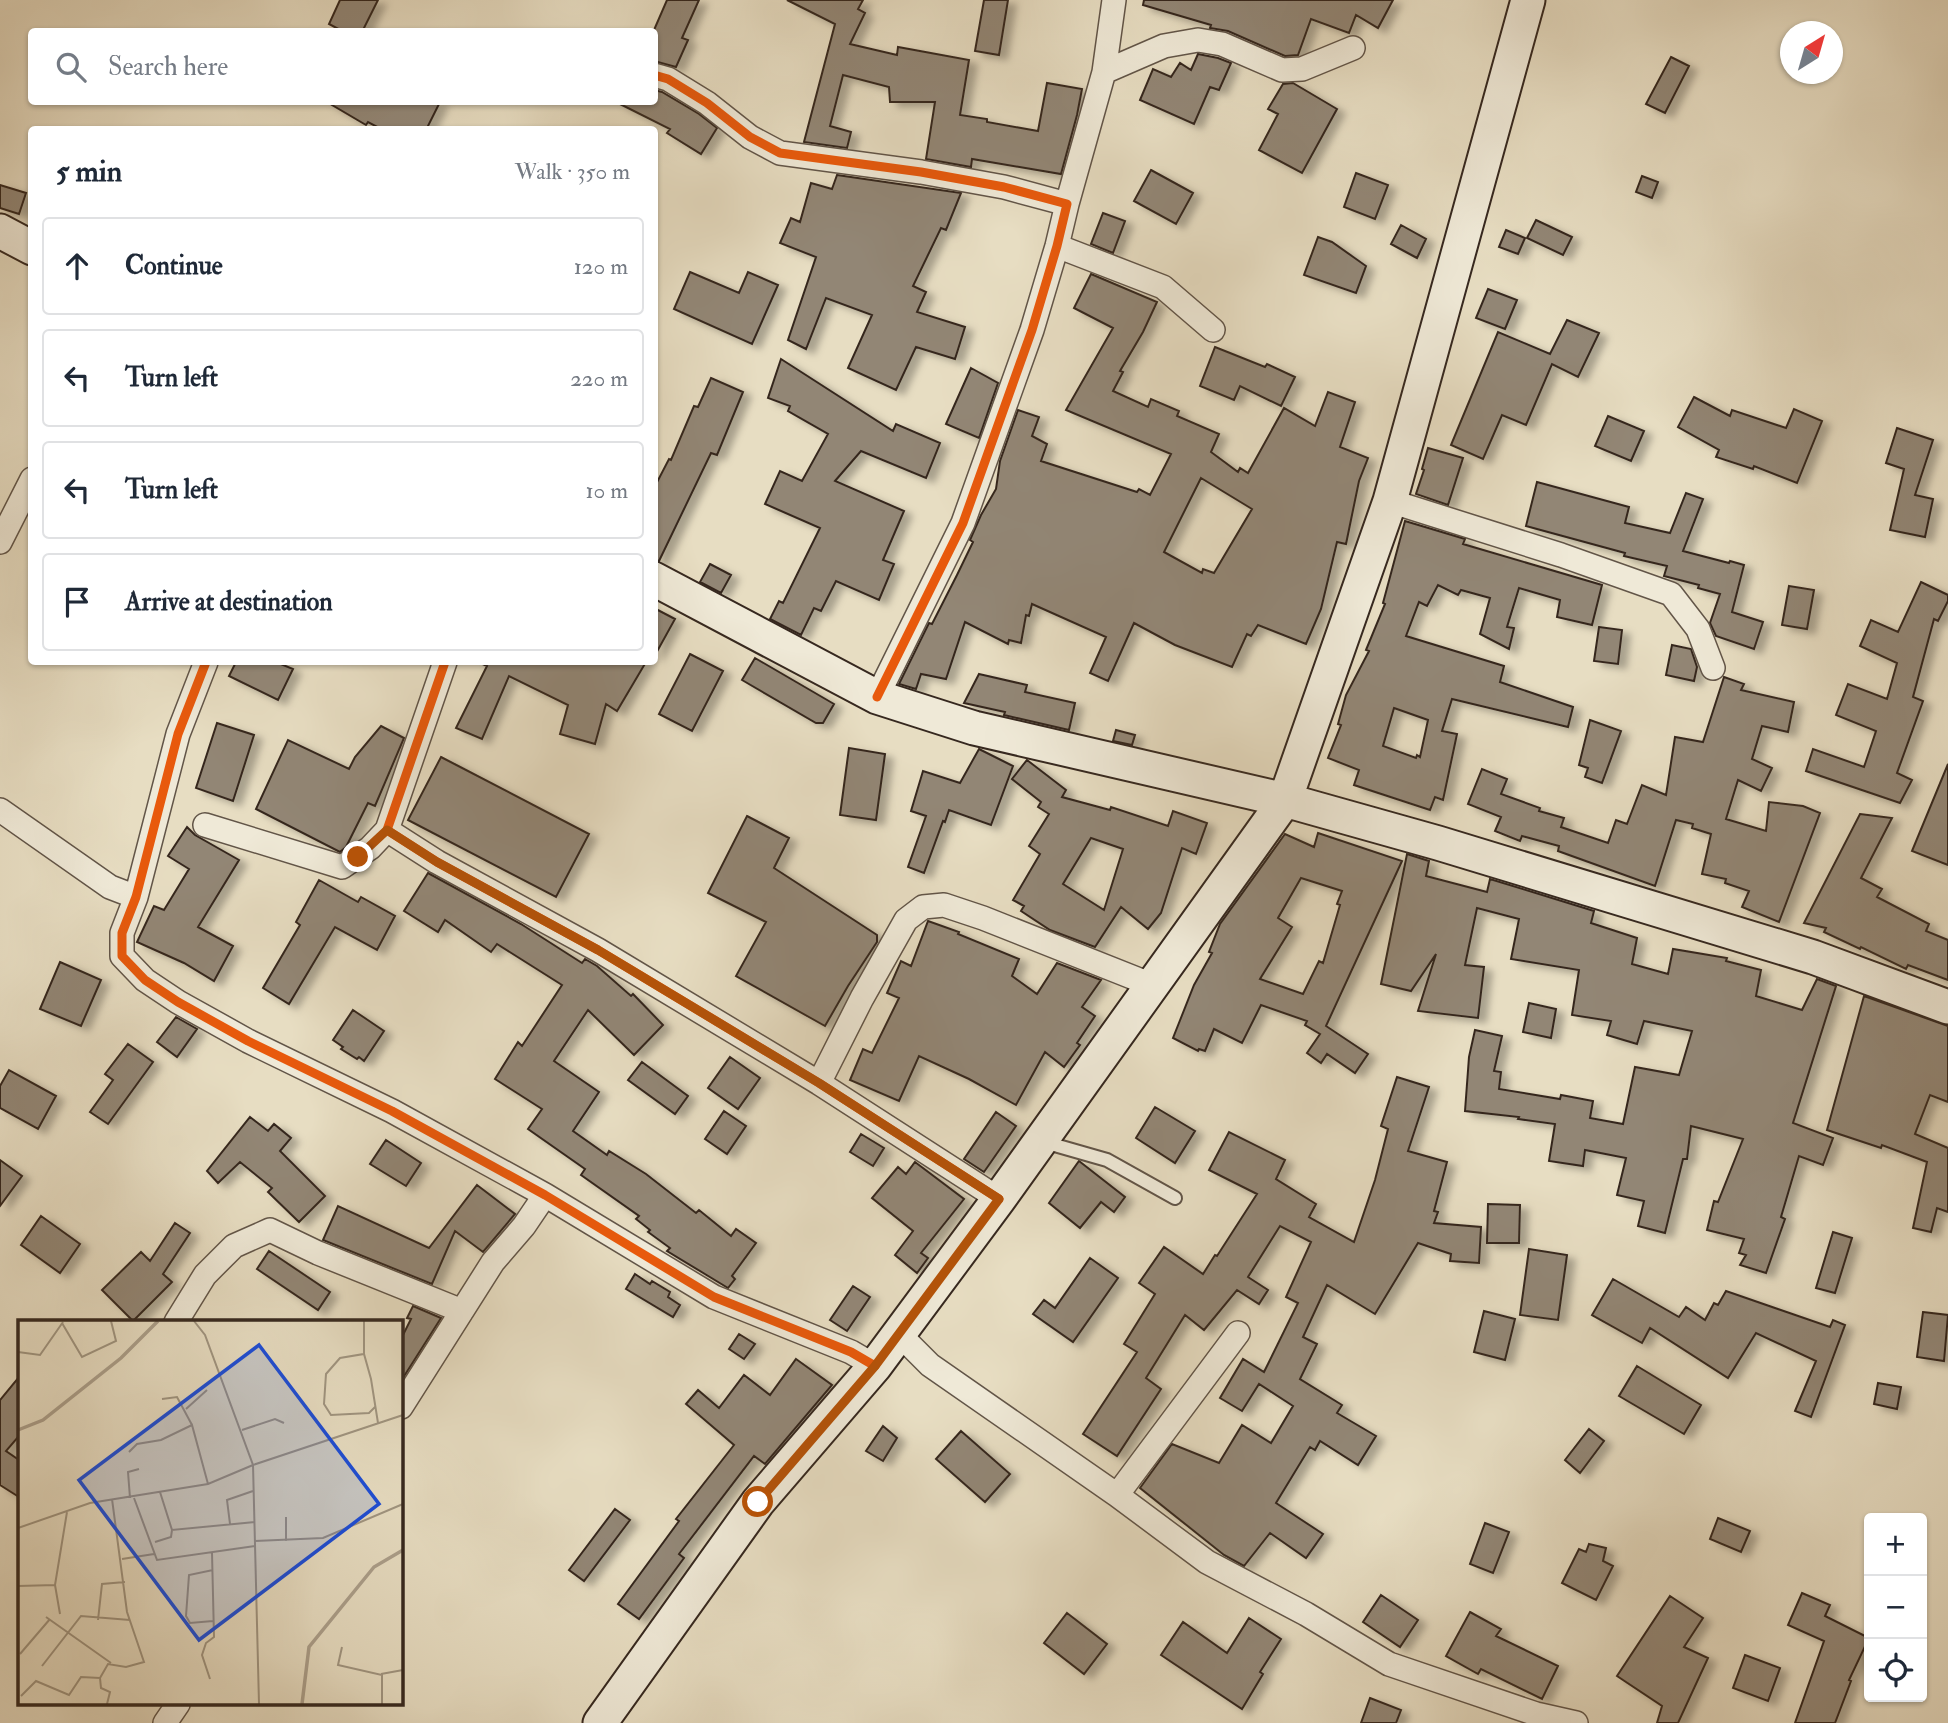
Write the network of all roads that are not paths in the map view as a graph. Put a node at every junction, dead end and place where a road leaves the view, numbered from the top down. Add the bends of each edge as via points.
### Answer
1 (1114, 0) edge
2 (1528, 0) edge
3 (1353, 48) dead end
4 (1104, 72) junction
5 (658, 76) edge
6 (1067, 204) junction
7 (0, 231) edge
8 (28, 246) edge
9 (1057, 246) junction
10 (1213, 330) dead end
11 (28, 487) edge
12 (1390, 501) junction
13 (0, 542) edge
14 (658, 581) edge
15 (205, 665) edge
16 (444, 665) edge
17 (1713, 668) dead end
18 (877, 697) junction
19 (1285, 800) junction
20 (0, 810) edge
21 (205, 825) dead end
22 (387, 830) junction
23 (136, 897) junction
24 (1152, 985) junction
25 (1948, 1007) edge
26 (819, 1083) junction
27 (1040, 1141) junction
28 (545, 1195) junction
29 (1175, 1198) dead end
30 (999, 1199) junction
31 (462, 1311) junction
32 (177, 1320) edge
33 (1238, 1333) dead end
34 (899, 1334) junction
35 (875, 1366) junction
36 (402, 1405) edge
37 (1117, 1495) junction
38 (177, 1706) edge
39 (165, 1723) edge
40 (600, 1723) edge
41 (1576, 1723) edge

1 - 4 street
2 - 12 main road
3 - 4 street via 1302,69 1282,70 1222,44 1198,40 1164,46
4 - 6 street
5 - 6 street via 780,153 945,176
6 - 9 street
7 - 8 main road
9 - 10 street via 1163,287
9 - 18 street via 963,523
11 - 13 street
12 - 17 street via 1671,594 1698,629
12 - 19 main road
14 - 18 main road
15 - 23 street via 178,734
16 - 22 street
18 - 19 main road via 974,728
19 - 24 main road
19 - 25 main road via 1813,957
20 - 23 street via 110,887
21 - 22 street via 342,867
22 - 26 street
23 - 28 street via 121,933 122,956 145,980 248,1041 392,1111
24 - 26 street via 983,918 944,905 923,907 906,920
24 - 27 main road
26 - 30 street
27 - 29 lane via 1107,1160
27 - 30 main road
28 - 31 street
28 - 35 street via 714,1297
30 - 34 main road
31 - 32 street via 270,1230 234,1247 205,1275
31 - 36 street
33 - 37 street
34 - 35 main road
34 - 37 street via 930,1365
35 - 40 main road via 758,1502
37 - 41 street via 1208,1562 1389,1664
38 - 39 street

